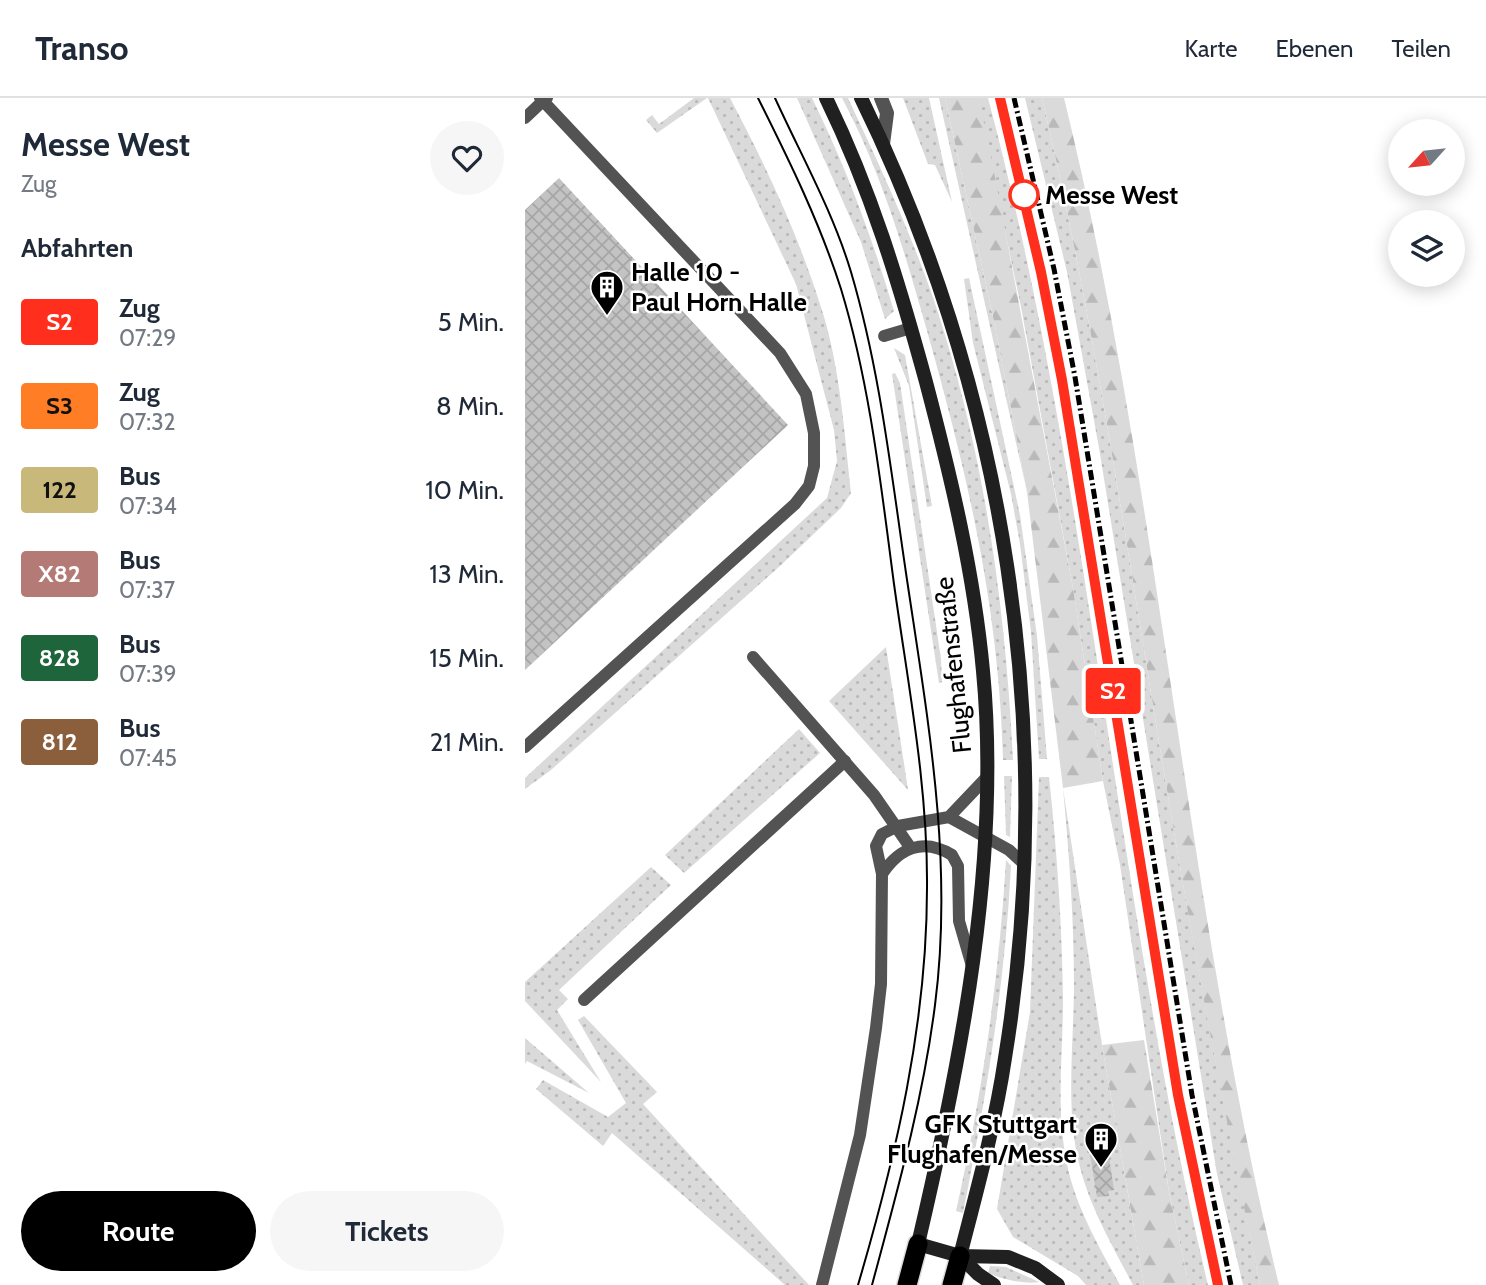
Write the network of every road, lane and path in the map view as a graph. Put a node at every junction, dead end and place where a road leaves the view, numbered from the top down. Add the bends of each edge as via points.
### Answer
1 (827, 98) edge
2 (861, 98) edge
3 (881, 98) edge
4 (543, 99) edge
5 (525, 118) edge
6 (883, 144) junction
7 (911, 328) junction
8 (884, 335) dead end
9 (753, 657) dead end
10 (525, 747) edge
11 (845, 761) junction
12 (987, 777) junction
13 (949, 817) junction
14 (898, 826) junction
15 (985, 836) junction
16 (910, 847) junction
17 (1023, 863) junction
18 (882, 874) junction
19 (972, 966) junction
20 (584, 1000) dead end
21 (918, 1244) junction
22 (960, 1256) junction
23 (822, 1285) edge
24 (907, 1285) edge
25 (952, 1285) edge
26 (994, 1285) edge
27 (1058, 1285) edge

1 - 7 main road, Flughafenstraße via 869,192
2 - 6 main road
3 - 6 street via 887,113
4 - 5 lane
4 - 10 lane via 780,353 806,394 814,433 814,466 809,486 795,504
6 - 17 main road via 952,320 1005,541 1023,708
7 - 8 lane
7 - 12 main road, Flughafenstraße via 945,453 976,606 984,674
9 - 11 lane
11 - 14 lane
11 - 20 lane
12 - 13 lane
12 - 15 main road, Flughafenstraße
13 - 14 lane
13 - 15 lane
14 - 16 lane
14 - 18 lane via 883,834 876,846
15 - 17 lane
15 - 19 main road, Flughafenstraße
16 - 18 lane via 892,859
16 - 19 lane via 926,845 952,855 958,866 959,920
17 - 22 main road via 1006,1057
18 - 23 lane via 876,1028 860,1135
19 - 21 main road, Flughafenstraße via 954,1078
21 - 22 main road
21 - 24 highway
22 - 25 highway
22 - 26 main road
22 - 27 main road via 1008,1257 1035,1268

